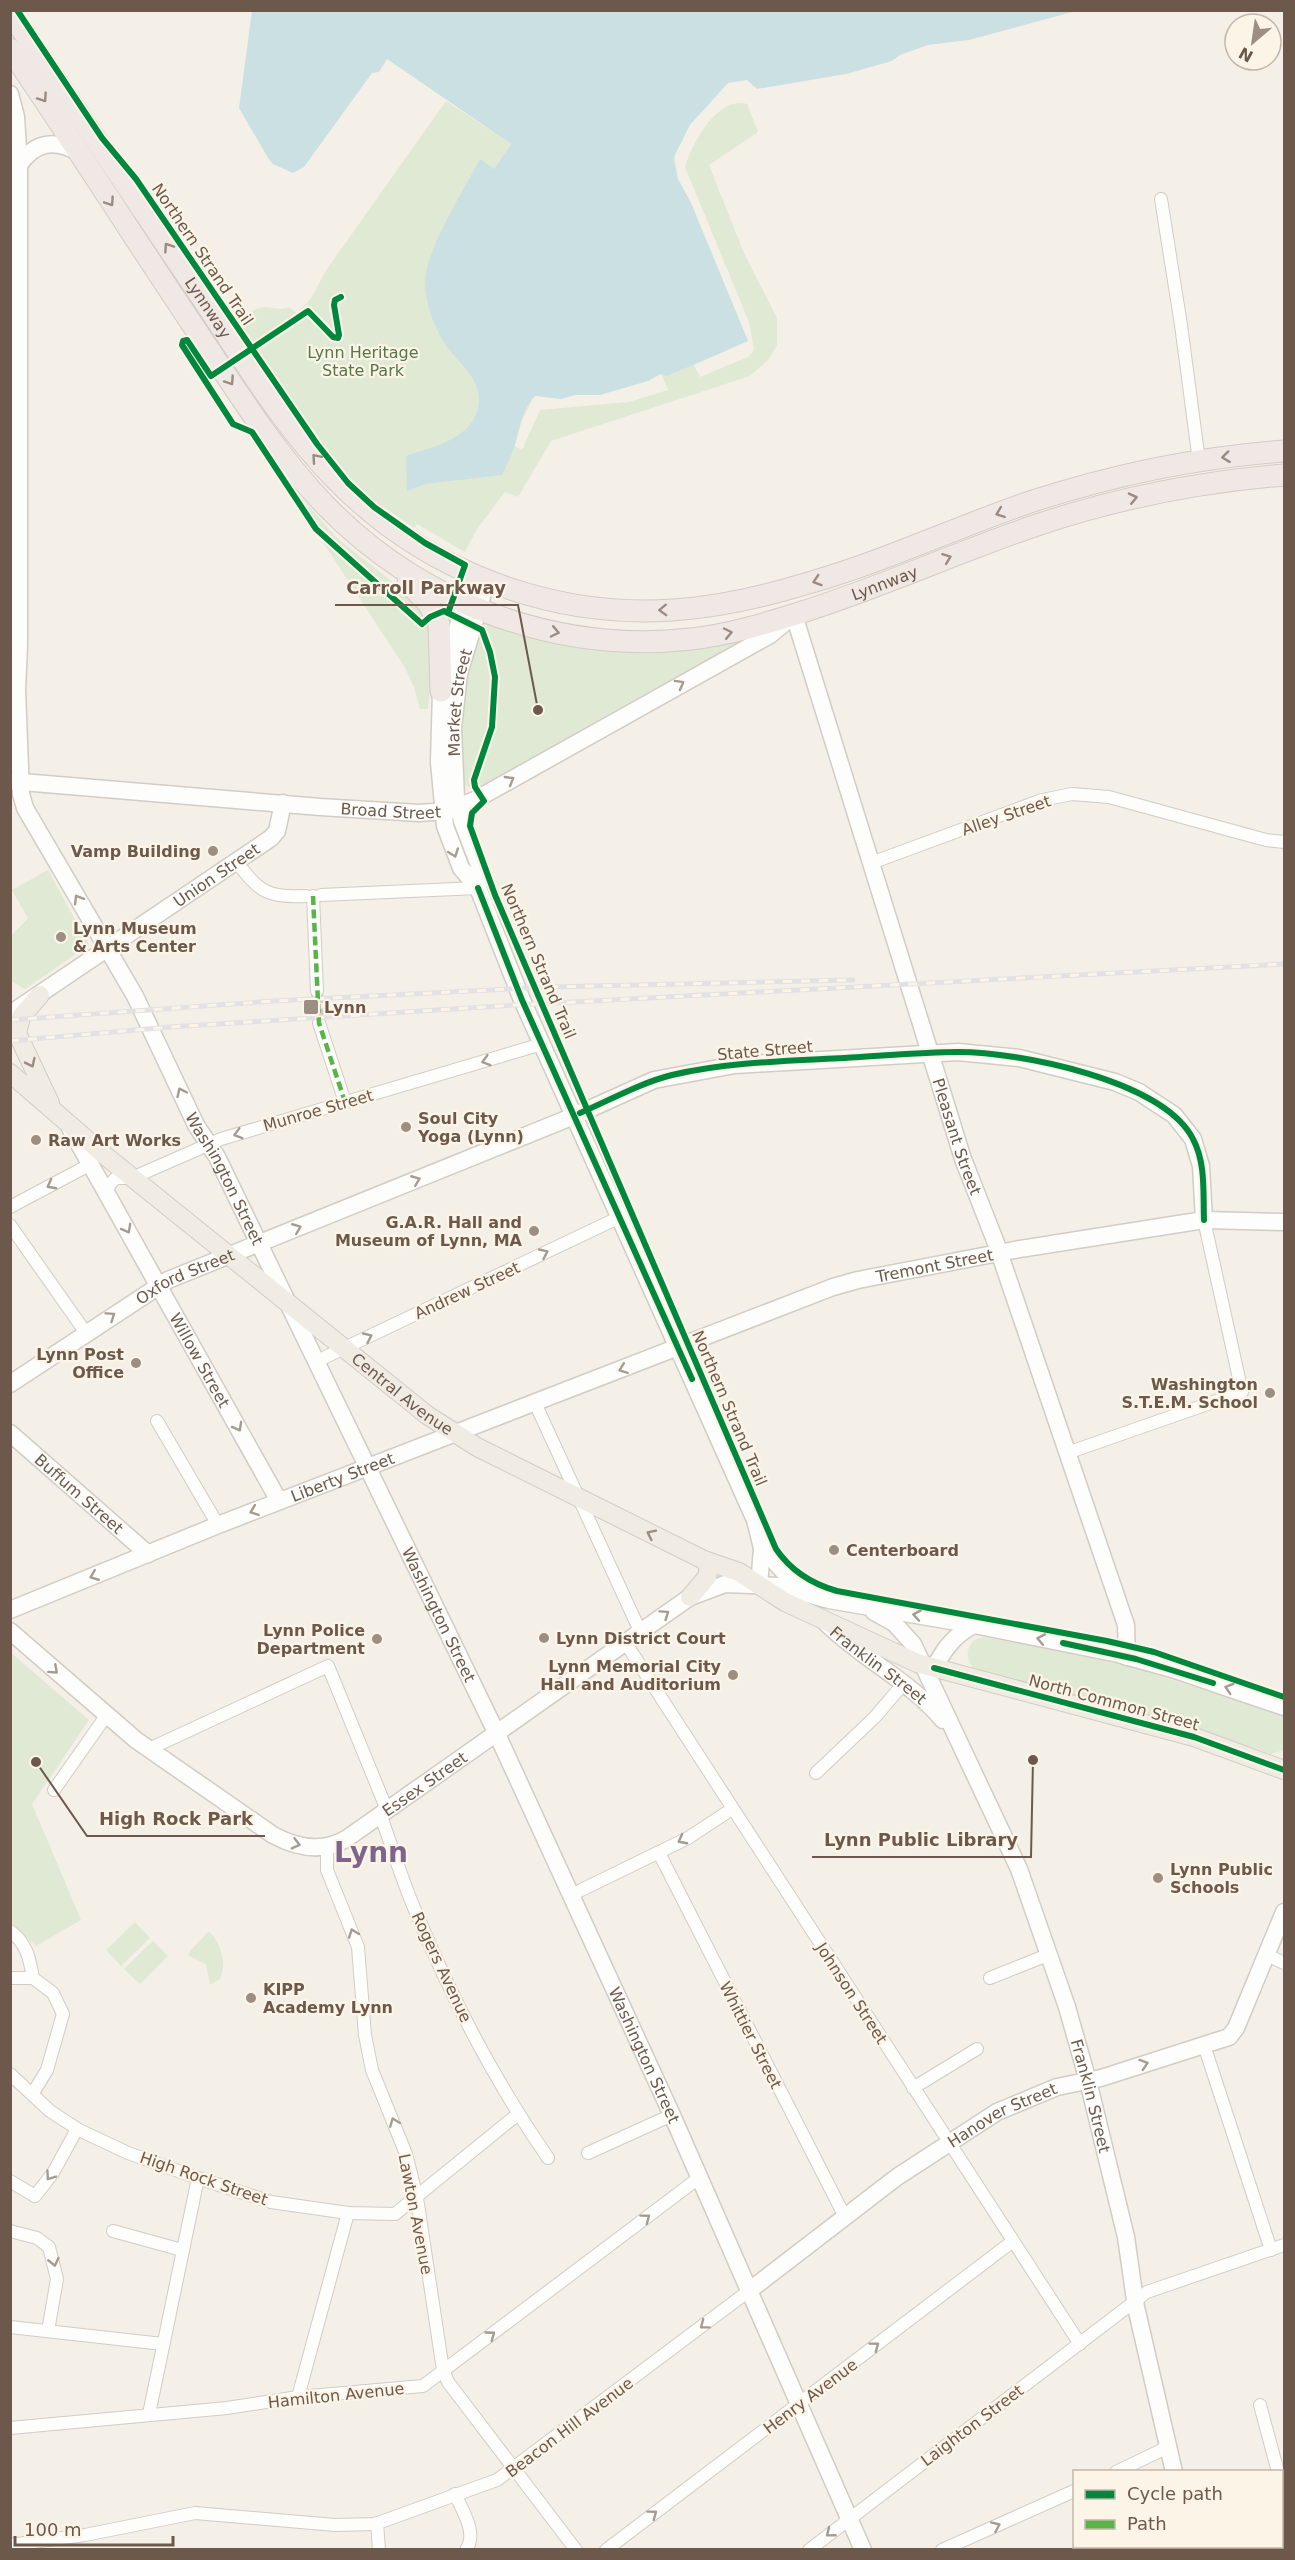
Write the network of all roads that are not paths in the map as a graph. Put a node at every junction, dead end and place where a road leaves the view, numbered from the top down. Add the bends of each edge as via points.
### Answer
1 (10, 12) edge
2 (10, 49) edge
3 (10, 94) edge
4 (68, 148) junction
5 (19, 165) junction
6 (1161, 200) dead end
7 (15, 323) edge
8 (1284, 451) edge
9 (1199, 461) junction
10 (1284, 475) edge
11 (15, 506) edge
12 (357, 535) junction
13 (481, 578) junction
14 (15, 582) edge
15 (469, 614) junction
16 (794, 615) junction
17 (14, 690) edge
18 (441, 691) junction
19 (10, 716) edge
20 (16, 781) edge
21 (448, 781) junction
22 (283, 803) junction
23 (450, 809) junction
24 (1284, 842) edge
25 (237, 862) junction
26 (871, 863) junction
27 (478, 888) junction
28 (313, 896) junction
29 (108, 950) junction
30 (317, 991) tunnel mouth
31 (40, 995) junction
32 (10, 1014) edge
33 (319, 1023) tunnel mouth
34 (542, 1044) junction
35 (930, 1054) junction
36 (10, 1073) edge
37 (345, 1102) junction
38 (574, 1116) junction
39 (61, 1118) junction
40 (208, 1143) junction
41 (91, 1164) junction
42 (132, 1178) junction
43 (107, 1192) junction
44 (10, 1207) edge
45 (620, 1217) junction
46 (1204, 1220) junction
47 (1284, 1222) edge
48 (10, 1225) edge
49 (258, 1244) junction
50 (999, 1253) junction
51 (229, 1255) junction
52 (158, 1285) junction
53 (284, 1299) junction
54 (86, 1333) junction
55 (677, 1347) junction
56 (345, 1348) junction
57 (315, 1362) junction
58 (10, 1384) edge
59 (536, 1403) junction
60 (157, 1421) dead end
61 (10, 1433) edge
62 (455, 1435) junction
63 (1067, 1453) junction
64 (368, 1469) junction
65 (579, 1498) junction
66 (279, 1501) junction
67 (218, 1525) junction
68 (762, 1548) junction
69 (148, 1554) junction
70 (704, 1560) junction
71 (759, 1586) junction
72 (690, 1597) junction
73 (829, 1600) junction
74 (858, 1605) junction
75 (10, 1610) edge
76 (823, 1620) junction
77 (975, 1625) junction
78 (10, 1631) edge
79 (640, 1631) junction
80 (625, 1642) junction
81 (1127, 1657) junction
82 (928, 1670) junction
83 (904, 1683) junction
84 (920, 1696) junction
85 (1284, 1707) edge
86 (106, 1716) junction
87 (496, 1732) junction
88 (957, 1738) junction
89 (149, 1749) junction
90 (1280, 1766) edge
91 (816, 1773) dead end
92 (54, 1790) dead end
93 (732, 1809) junction
94 (383, 1812) junction
95 (327, 1848) junction
96 (659, 1853) junction
97 (572, 1895) junction
98 (1284, 1912) edge
99 (10, 1931) edge
100 (1050, 1954) junction
101 (1267, 1955) junction
102 (1284, 1963) edge
103 (10, 1978) edge
104 (33, 1978) junction
105 (990, 1978) dead end
106 (1204, 2045) junction
107 (977, 2049) dead end
108 (10, 2074) edge
109 (1088, 2081) junction
110 (913, 2088) junction
111 (33, 2093) junction
112 (518, 2114) junction
113 (672, 2115) junction
114 (77, 2129) junction
115 (948, 2142) junction
116 (588, 2153) dead end
117 (548, 2158) dead end
118 (700, 2177) junction
119 (198, 2178) junction
120 (10, 2181) edge
121 (417, 2198) junction
122 (348, 2213) junction
123 (845, 2217) junction
124 (10, 2231) edge
125 (113, 2231) dead end
126 (1013, 2241) junction
127 (1284, 2246) edge
128 (182, 2250) junction
129 (1271, 2250) junction
130 (750, 2290) junction
131 (1135, 2301) junction
132 (10, 2327) edge
133 (48, 2331) junction
134 (163, 2344) junction
135 (1080, 2344) junction
136 (443, 2370) junction
137 (298, 2397) junction
138 (800, 2403) junction
139 (1260, 2405) dead end
140 (149, 2414) junction
141 (10, 2428) edge
142 (1168, 2447) junction
143 (513, 2468) junction
144 (1120, 2470) edge
145 (1174, 2470) edge
146 (1277, 2470) edge
147 (1073, 2491) edge
148 (454, 2494) junction
149 (850, 2517) junction
150 (377, 2523) junction
151 (10, 2545) edge
152 (379, 2550) edge
153 (466, 2550) edge
154 (576, 2550) edge
155 (606, 2550) edge
156 (809, 2550) edge
157 (863, 2550) edge
158 (942, 2550) edge

13 -> 1 highway, Lynnway via 431,554 389,527 310,451
2 -> 4 highway, Lynnway
3 - 5 main road, Washington Street via 16,117
4 - 5 main road via 44,144
4 -> 12 highway, Lynnway via 270,439
5 - 7 main road, Washington Street
6 - 9 street
7 - 11 main road, Washington Street
8 -> 9 highway, Lynnway
9 -> 13 highway, Lynnway via 1055,494 817,581 721,604 659,611 593,608 543,599
16 -> 10 highway, Lynnway via 1072,514 1178,489
11 - 14 main road, Washington Street
12 - 15 highway, Lynnway
12 - 18 highway via 434,611 440,629
13 - 15 main road
14 - 17 main road, Washington Street
15 -> 16 highway, Lynnway via 555,632 633,641 710,636
15 - 18 main road, Market Street via 447,661
15 - 21 main road, Market Street via 455,698
23 -> 16 main road, Broad Street via 770,635
16 - 26 main road, Pleasant Street
17 - 19 main road, Washington Street
17 - 20 main road, Washington Street
18 - 21 main road, Market Street via 439,730
20 - 22 main road, Broad Street
29 -> 20 main road, Washington Street via 26,812
21 - 23 main road
22 - 23 main road, Broad Street via 419,813
22 - 25 main road, Union Street via 277,832
23 - 27 main road via 449,837 461,868
24 - 26 street, Alley Street via 1109,797 1072,794 1042,800
25 - 28 street via 260,890 277,896
25 - 29 main road, Union Street
26 - 35 main road, Pleasant Street
27 - 28 street
27 - 34 main road
28 - 30 street
29 - 31 main road, Union Street
40 -> 29 main road, Washington Street via 141,1006
31 - 32 main road, Union Street
31 -> 39 main road via 21,1017 17,1033
33 - 37 street
34 -> 37 street, Munroe Street
34 - 38 main road
35 - 38 main road, State Street via 701,1070 654,1080
35 - 46 main road, State Street via 957,1052 1019,1058 1097,1077 1138,1092 1174,1115 1193,1139 1202,1166
35 - 50 main road, Pleasant Street via 963,1159
36 - 39 main road, Central Avenue
37 -> 40 street, Munroe Street
38 - 45 main road
49 -> 38 main road, Oxford Street
39 - 41 main road, Willow Street
39 - 42 main road, Central Avenue
40 - 42 street, Munroe Street
40 - 49 main road, Washington Street
41 - 43 main road, Willow Street
41 -> 44 street
42 - 43 street, Munroe Street via 116,1178
42 - 51 main road, Central Avenue
43 -> 52 main road, Willow Street
45 - 55 main road
56 -> 45 street, Andrew Street
46 - 47 main road, Tremont Street
46 - 50 main road, Tremont Street
46 - 63 street via 1242,1392
48 - 54 street
49 - 51 main road, Oxford Street
49 - 53 main road, Washington Street
50 - 55 main road, Tremont Street via 832,1287
50 - 63 main road, Pleasant Street
51 - 52 main road, Oxford Street
51 - 53 main road, Central Avenue
54 -> 52 main road, Oxford Street
52 -> 66 main road, Willow Street
53 - 56 main road, Central Avenue
53 - 57 main road, Washington Street
54 - 58 main road, Oxford Street
55 -> 59 main road, Liberty Street
55 - 68 main road via 755,1520
56 - 57 street, Andrew Street
56 - 62 main road, Central Avenue
57 - 64 main road, Washington Street
59 - 62 main road, Liberty Street
59 - 65 street
60 - 67 street
61 - 69 main road, Buffum Street
62 - 64 main road, Liberty Street
62 - 65 main road, Central Avenue
63 - 81 main road, Pleasant Street via 1126,1625
64 - 66 main road, Liberty Street
64 - 87 main road, Washington Street
70 -> 65 main road, Central Avenue
65 - 79 street
66 -> 67 main road, Liberty Street
67 - 69 main road, Liberty Street
68 - 71 main road
68 - 73 main road via 795,1581
69 -> 75 main road, Liberty Street
70 - 71 main road, Central Avenue via 739,1572
70 - 72 main road via 709,1567 708,1575
71 - 72 main road, Essex Street via 725,1584
71 - 73 main road, Essex Street via 779,1586
71 - 76 main road, North Common Street
79 -> 72 main road, Essex Street
73 - 74 main road
77 -> 74 main road
74 - 82 main road, Franklin Street via 899,1627
76 - 82 main road, North Common Street
76 - 83 main road, Franklin Street
81 -> 77 main road
77 - 82 main road via 953,1640
78 -> 86 main road
79 - 80 main road, Essex Street
80 - 87 main road, Essex Street
80 - 93 street, Johnson Street
85 -> 81 main road
82 - 84 main road
82 - 88 main road, Franklin Street
82 - 90 main road, North Common Street via 1168,1730
83 - 84 main road, Franklin Street
83 - 91 street via 875,1717
84 - 88 main road, Franklin Street
86 - 89 main road
86 - 92 street
87 - 94 main road, Essex Street
87 - 97 main road, Washington Street
88 - 100 main road, Franklin Street via 1019,1869
89 - 94 street, Rogers Avenue via 328,1666
89 -> 95 main road via 283,1840
93 -> 96 street
93 - 110 street, Johnson Street
94 - 95 main road, Essex Street
94 - 112 street, Rogers Avenue via 426,1936
121 -> 95 street, Lawton Avenue via 406,2154 372,2070 358,1947 327,1870
96 - 97 street
96 - 123 street, Whittier Street
97 - 113 main road, Washington Street
98 - 101 main road, Hanover Street
99 - 104 street via 28,1954
100 - 105 street
100 - 109 main road, Franklin Street
101 - 102 street
101 - 106 main road, Hanover Street via 1234,2032
103 - 104 street
104 - 111 street via 53,1993 63,2014 47,2070
109 -> 106 main road, Hanover Street
106 - 129 street
107 - 110 street
108 - 111 street, High Rock Street
109 - 115 main road, Hanover Street via 1057,2087 1016,2103
109 - 131 main road, Franklin Street via 1126,2237
110 - 115 street, Johnson Street
111 - 114 street, High Rock Street via 50,2111
112 - 117 street, Rogers Avenue
112 - 121 street
113 - 116 street
113 - 118 main road, Washington Street
114 - 119 street, High Rock Street via 128,2153
114 -> 120 street via 53,2173 35,2196
115 - 123 main road, Hanover Street
115 - 126 street, Johnson Street
118 - 130 main road, Washington Street
136 -> 118 street, Hamilton Avenue
119 - 122 street, High Rock Street via 271,2202
119 - 128 street
121 - 122 street, High Rock Street via 395,2214
121 - 136 street, Lawton Avenue
122 - 137 street
123 - 130 main road, Hanover Street
124 -> 133 street via 37,2238 50,2247 57,2279
125 - 128 street
126 - 135 street, Johnson Street
138 -> 126 street, Henry Avenue
127 - 129 street, Laighton Street
128 - 134 street
129 - 131 street, Laighton Street via 1147,2292
130 - 138 main road, Washington Street
130 -> 143 street, Beacon Hill Avenue
131 - 135 street, Laighton Street
131 - 142 main road, Franklin Street
132 - 133 street
133 - 134 street
134 - 140 street
135 - 149 street, Laighton Street
136 - 137 street, Hamilton Avenue via 423,2386
136 - 143 street, Lawton Avenue
137 - 140 street, Hamilton Avenue
138 - 149 main road, Washington Street
155 -> 138 street, Henry Avenue
139 - 146 street
140 - 141 street, Hamilton Avenue
142 - 144 street
142 - 145 main road, Franklin Street
143 - 148 street, Beacon Hill Avenue via 497,2480
143 - 154 street, Lawton Avenue
158 -> 147 street
148 - 150 street, Beacon Hill Avenue
148 - 153 street via 472,2537
149 -> 156 street, Laighton Street
149 - 157 main road, Washington Street
150 - 151 street, Beacon Hill Avenue via 335,2525 195,2513
150 - 152 street

